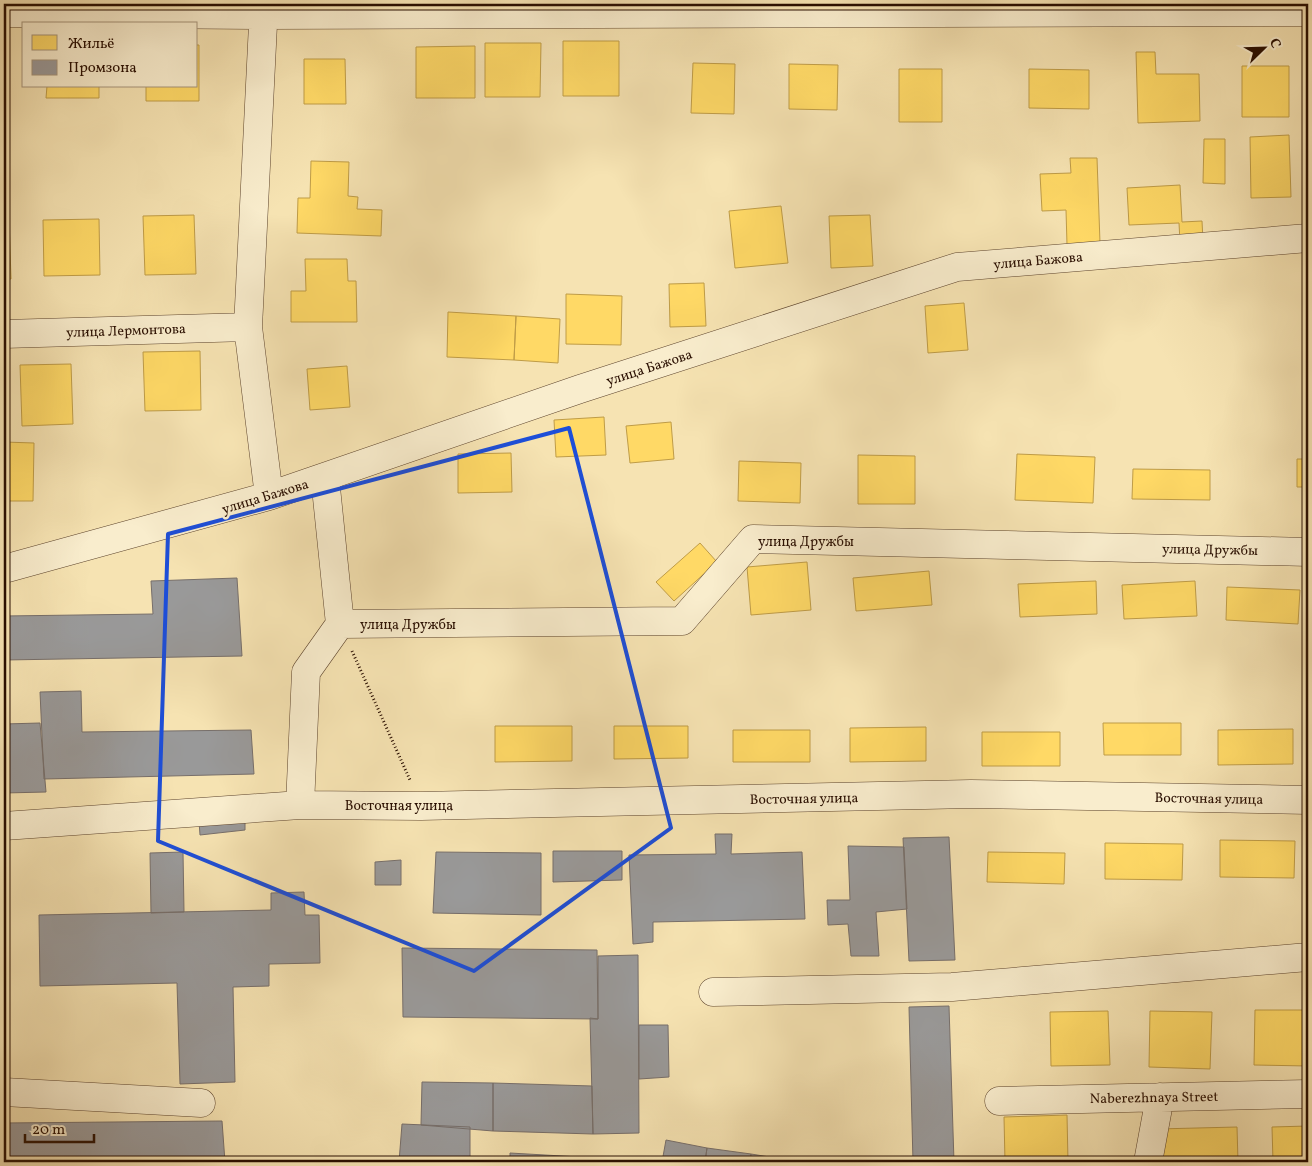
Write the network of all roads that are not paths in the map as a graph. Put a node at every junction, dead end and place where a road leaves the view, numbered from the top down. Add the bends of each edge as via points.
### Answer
1 (264, 9) edge
2 (1308, 12) edge
3 (4, 13) edge
4 (1308, 238) edge
5 (248, 327) junction
6 (4, 334) edge
7 (325, 478) junction
8 (270, 496) junction
9 (1308, 552) edge
10 (4, 569) edge
11 (340, 624) junction
12 (1308, 800) edge
13 (300, 805) junction
14 (4, 826) edge
15 (1308, 957) edge
16 (713, 992) dead end
17 (4, 1092) edge
18 (1308, 1094) edge
19 (1160, 1097) junction
20 (999, 1101) dead end
21 (201, 1103) dead end
22 (1148, 1162) edge

1 - 2 street
1 - 3 street
1 - 5 street
4 - 7 street, улица Бажова via 957,267 580,389
5 - 6 street, улица Лермонтова
5 - 8 street
7 - 8 street, улица Бажова
7 - 11 street
8 - 10 street, улица Бажова
9 - 11 street, улица Дружбы via 753,539 682,621
11 - 13 street via 306,672
12 - 13 street, Восточная улица via 971,794 421,806
13 - 14 street, Восточная улица
15 - 16 street via 994,985
17 - 21 street
18 - 19 street, Naberezhnaya Street
19 - 20 street, Naberezhnaya Street
19 - 22 street

